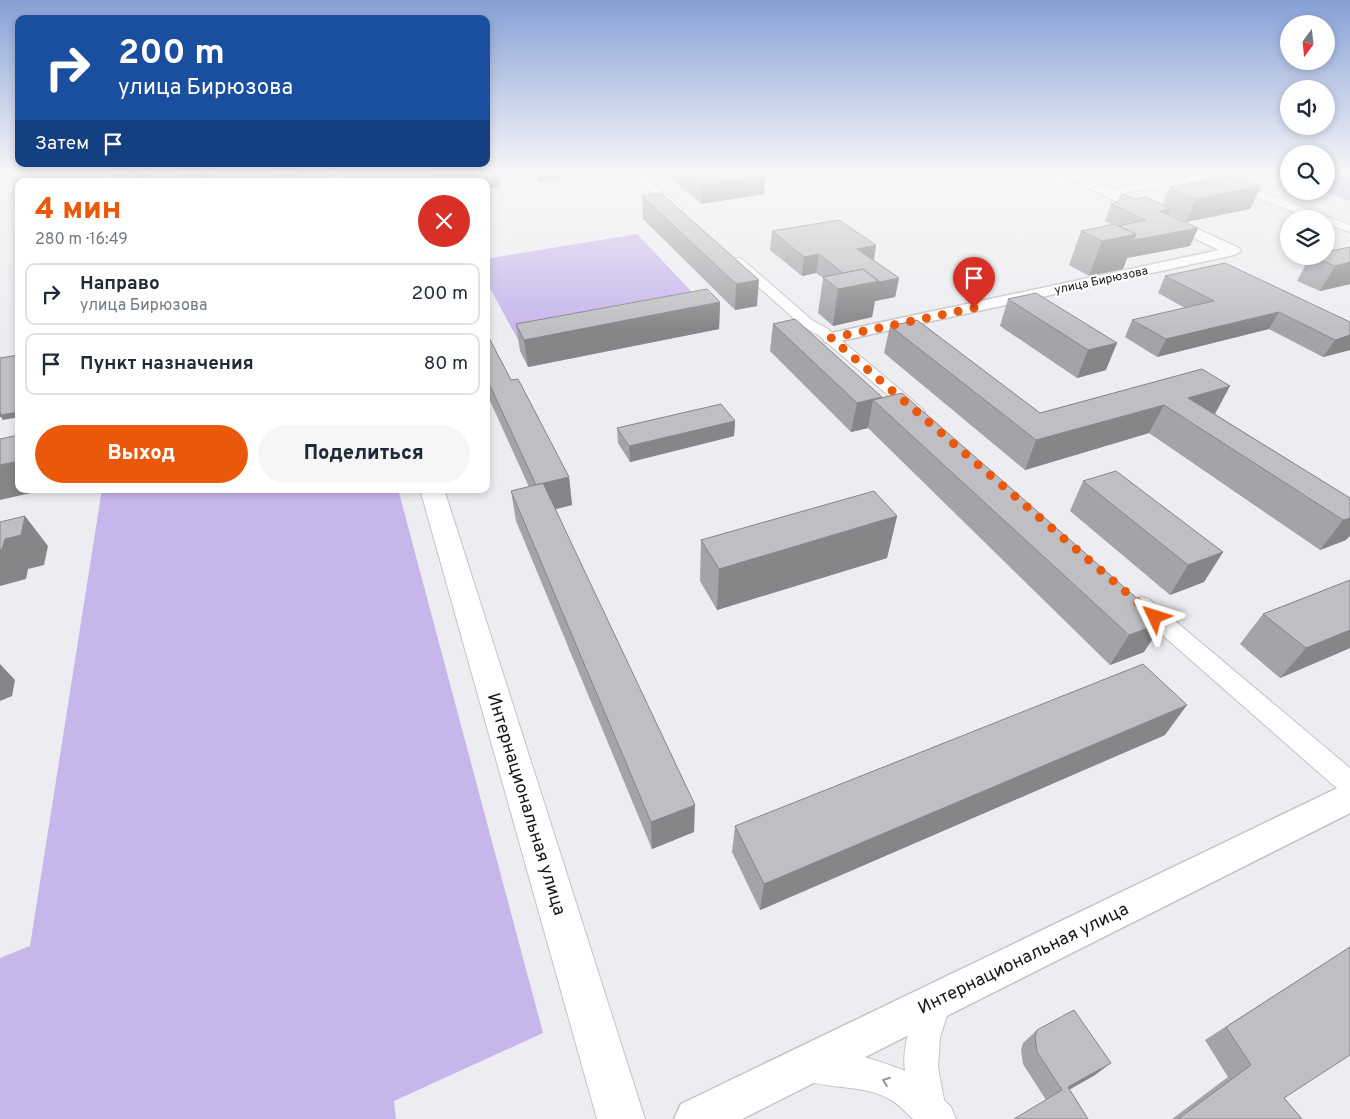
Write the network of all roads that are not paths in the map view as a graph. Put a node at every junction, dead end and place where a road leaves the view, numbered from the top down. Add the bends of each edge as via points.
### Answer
1 (1175, 224) edge
2 (1338, 224) edge
3 (1350, 229) edge
4 (730, 255) edge
5 (831, 338) junction
6 (928, 421) edge
7 (433, 493) edge
8 (1125, 591) edge
9 (1350, 784) edge
10 (1350, 797) edge
11 (935, 1002) junction
12 (806, 1066) junction
13 (934, 1114) edge
14 (621, 1119) edge
15 (696, 1119) edge

1 - 5 street, улица Бирюзова via 1234,251
2 - 3 street
4 - 5 street via 807,323
5 - 6 street
7 - 14 main road, Интернациональная улица
8 - 9 street
10 - 11 street, Интернациональная улица
11 - 12 street, Интернациональная улица
11 - 13 street via 924,1038 921,1067
13 -> 12 street via 901,1086 868,1074
12 - 15 street, Интернациональная улица

